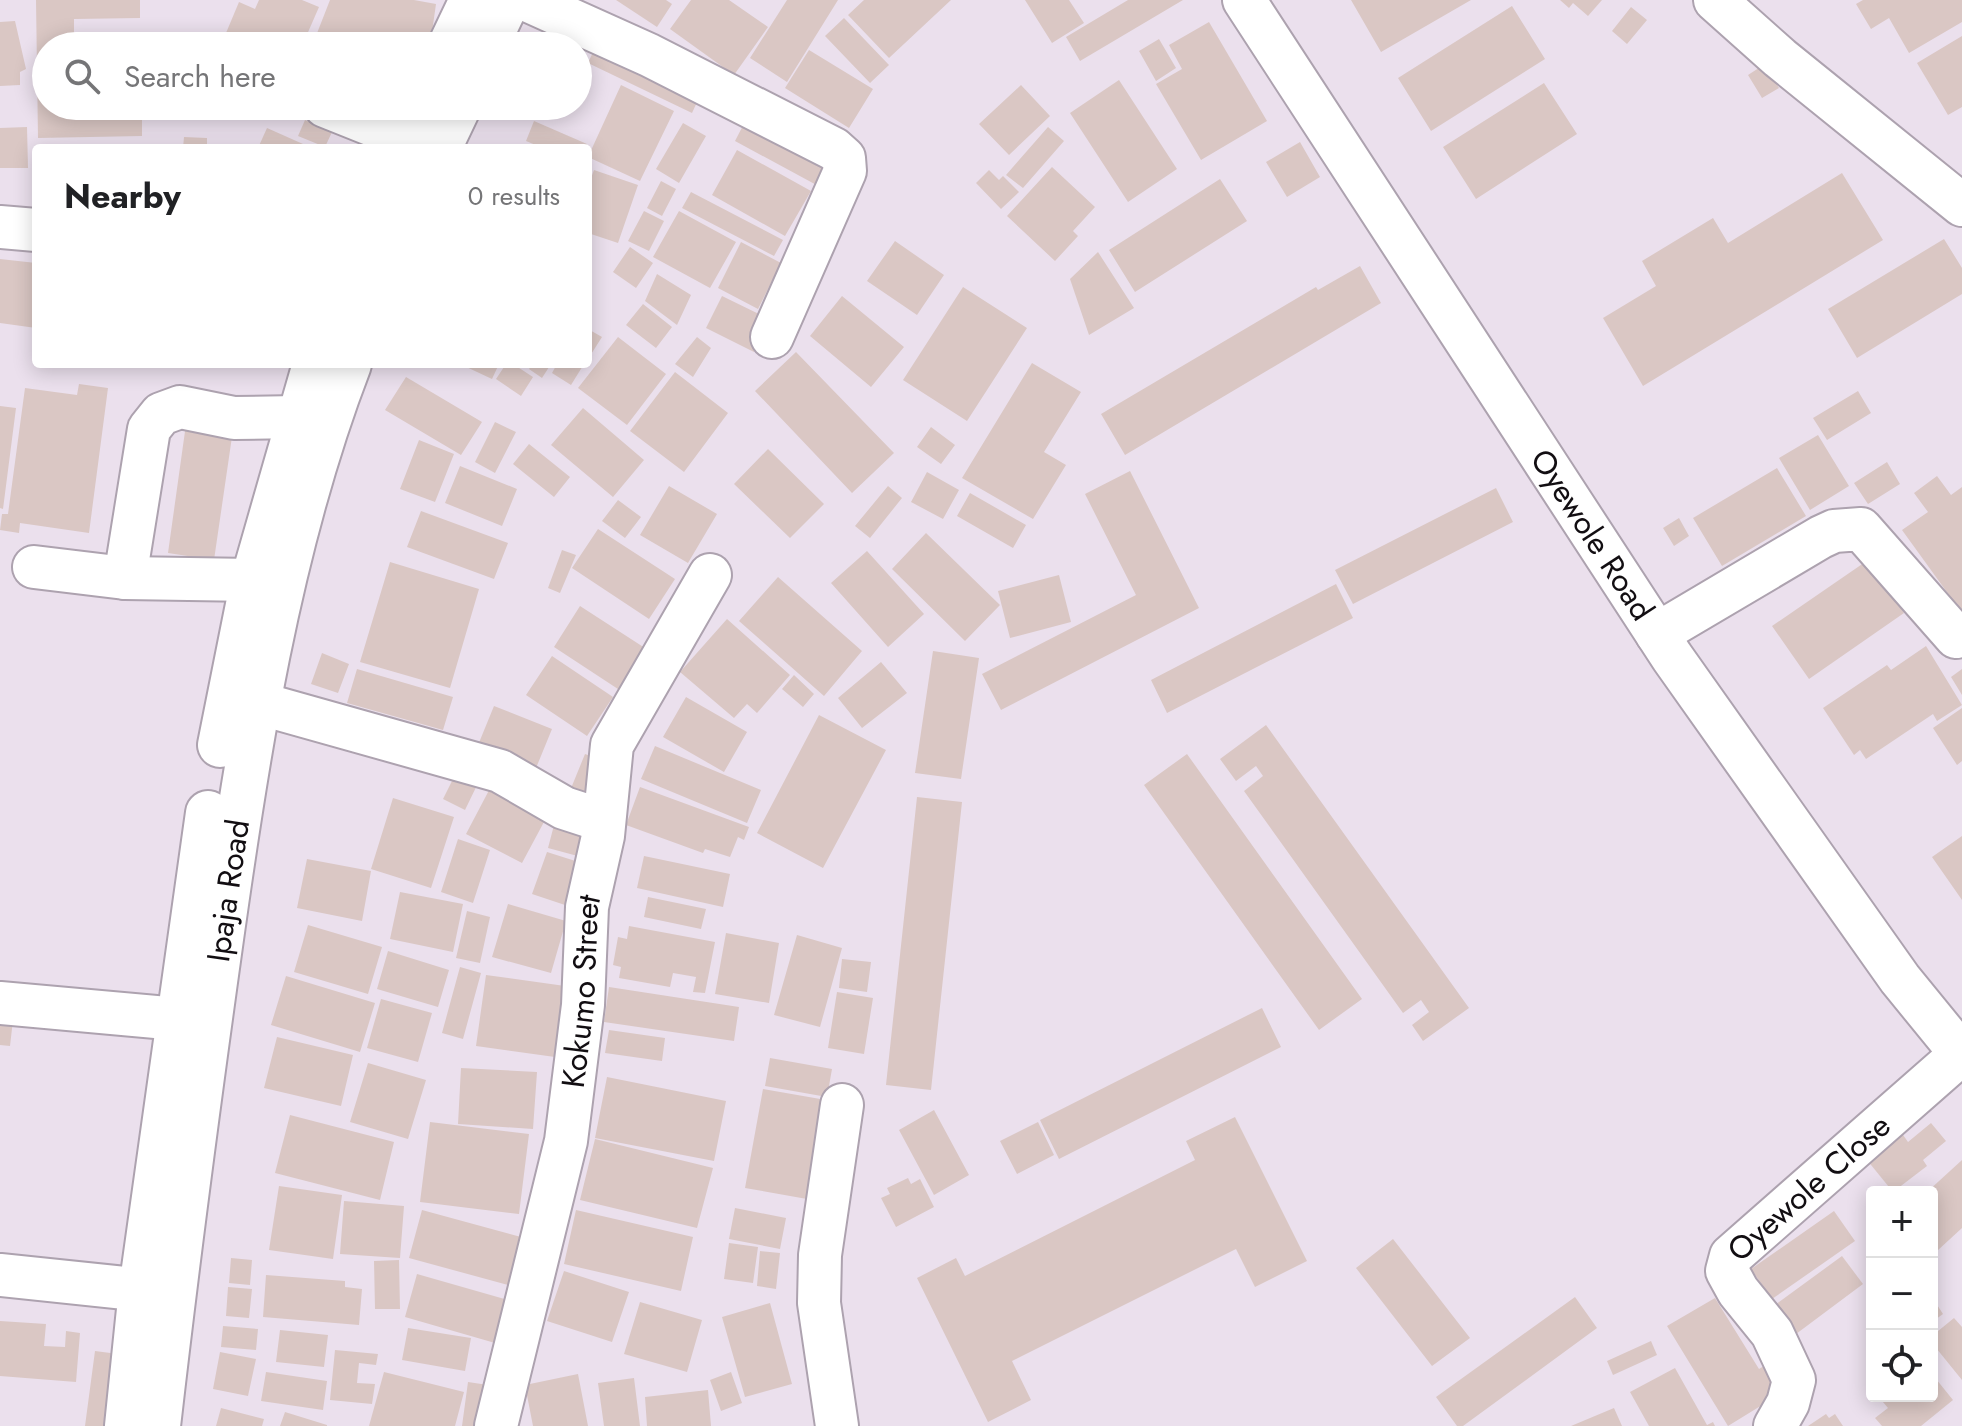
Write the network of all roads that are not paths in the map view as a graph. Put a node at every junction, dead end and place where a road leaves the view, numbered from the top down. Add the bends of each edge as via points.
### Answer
1 (472, 0) edge
2 (508, 0) edge
3 (527, 0) edge
4 (1244, 0) edge
5 (1715, 0) edge
6 (457, 32) edge
7 (493, 32) edge
8 (368, 120) edge
9 (441, 120) edge
10 (420, 137) edge
11 (1962, 205) edge
12 (0, 227) edge
13 (32, 230) edge
14 (772, 337) dead end
15 (314, 368) edge
16 (347, 368) edge
17 (298, 417) junction
18 (288, 510) junction
19 (34, 567) dead end
20 (710, 575) dead end
21 (125, 578) junction
22 (253, 580) junction
23 (1657, 634) junction
24 (1956, 637) dead end
25 (258, 703) junction
26 (604, 821) junction
27 (0, 1003) edge
28 (193, 1024) junction
29 (1962, 1055) edge
30 (842, 1105) dead end
31 (0, 1275) edge
32 (157, 1291) junction
33 (127, 1426) edge
34 (158, 1426) edge
35 (496, 1426) edge
36 (837, 1426) edge
37 (1775, 1426) edge

1 - 6 main road
2 - 7 main road
3 - 14 street via 649,55 844,158 845,171
4 - 23 street, Oyewole Road
5 - 11 street
8 - 10 street
9 - 10 main road
12 - 13 street
15 - 17 main road, Ipaja Road
16 - 18 main road, Ipaja Road
17 - 18 main road, Ipaja Road
17 - 21 street via 234,418 180,407 161,414 149,429
18 - 22 main road, Ipaja Road
18 - 25 main road, Ipaja Road
19 - 21 street
20 - 26 street, Kokumo Street via 612,745
21 - 22 street
22 - 28 main road, Ipaja Road via 208,814
23 - 24 street via 1821,537 1861,529
23 - 29 street, Oyewole Road via 1900,979
25 - 26 street via 500,771 564,808
25 - 28 main road, Ipaja Road
26 - 35 street, Kokumo Street via 587,907 583,1005 566,1141
27 - 28 street
28 - 32 main road, Ipaja Road
29 - 37 street, Oyewole Close via 1731,1256 1727,1271 1772,1333 1794,1380
30 - 36 street via 820,1255 819,1303
31 - 32 street
32 - 33 main road, Ipaja Road
32 - 34 main road, Ipaja Road

